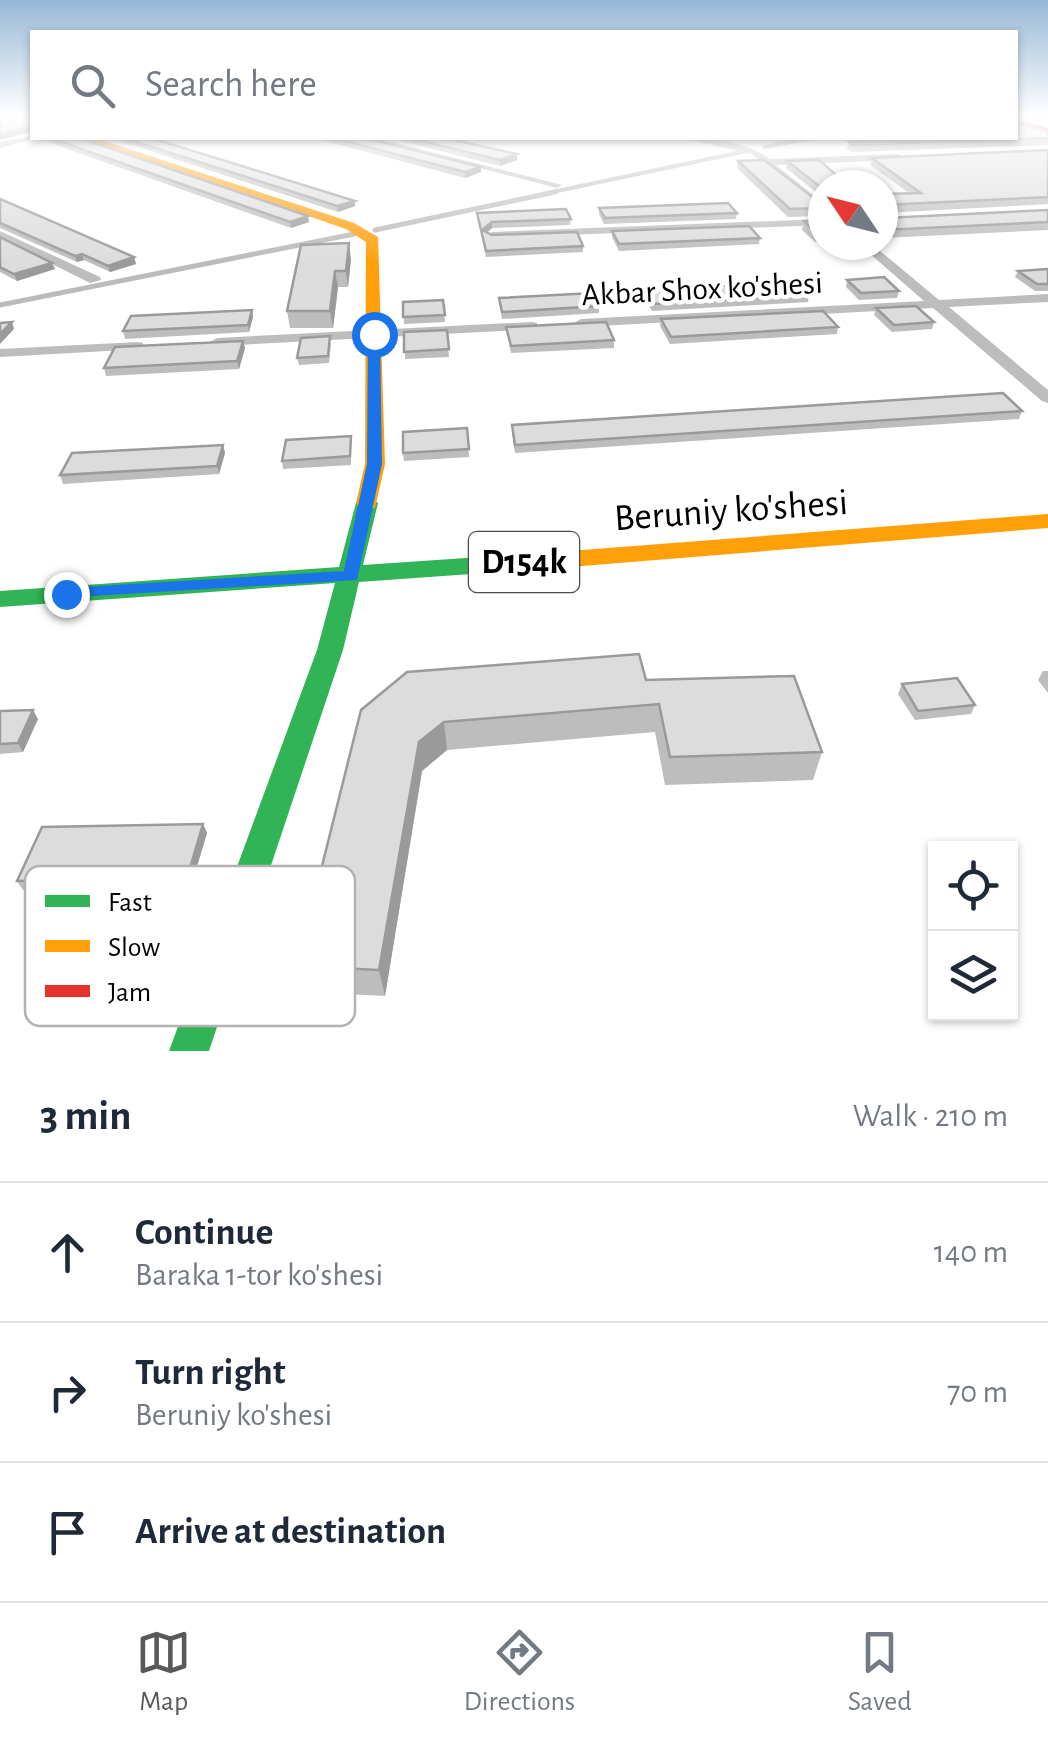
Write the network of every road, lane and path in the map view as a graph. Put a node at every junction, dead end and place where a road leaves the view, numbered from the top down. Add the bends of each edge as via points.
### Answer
1 (168, 165) edge
2 (477, 165) edge
3 (774, 165) edge
4 (557, 185) dead end
5 (808, 195) edge
6 (808, 223) edge
7 (0, 234) edge
8 (492, 235) edge
9 (883, 260) edge
10 (95, 280) dead end
11 (1048, 298) edge
12 (934, 304) junction
13 (567, 324) edge
14 (548, 325) edge
15 (374, 334) junction
16 (197, 343) edge
17 (158, 345) edge
18 (0, 353) edge
19 (1048, 398) edge
20 (1048, 521) edge
21 (351, 576) junction
22 (0, 600) edge
23 (254, 866) edge
24 (198, 1026) edge
25 (189, 1051) edge

1 - 15 street via 374,240
2 - 4 street
3 - 5 street
6 - 8 street
7 - 10 street
9 - 12 street
11 - 12 street, Akbar Shox ko'shesi
12 - 13 street, Akbar Shox ko'shesi
12 - 19 street
14 - 15 street, Akbar Shox ko'shesi
15 - 16 street, Akbar Shox ko'shesi
15 - 21 street via 374,464
17 - 18 street
20 - 21 street, Beruniy ko'shesi / D154k
21 - 22 street, Beruniy ko'shesi / D154k
21 - 23 street
24 - 25 street

